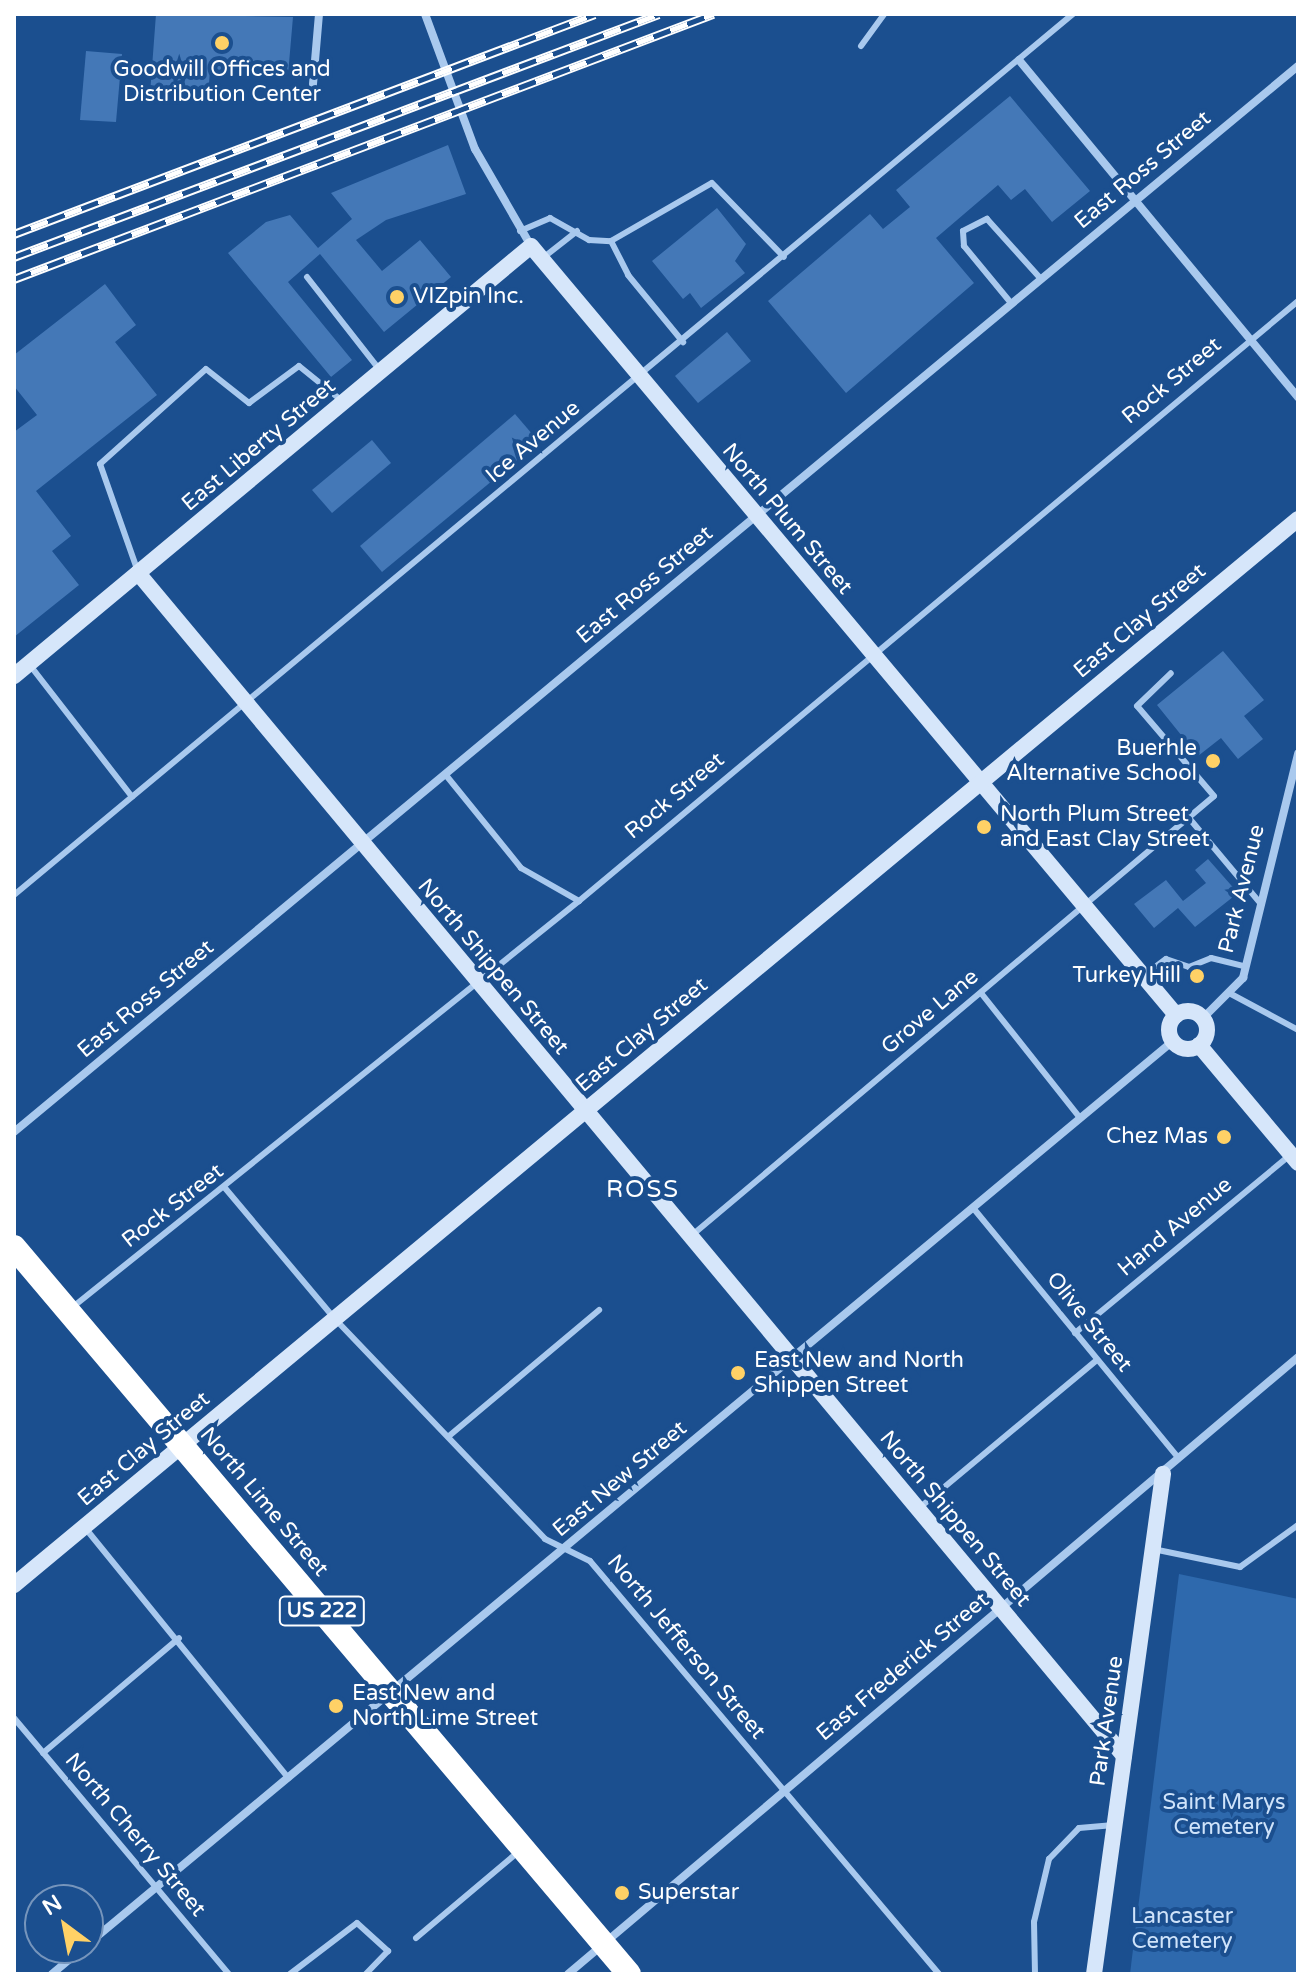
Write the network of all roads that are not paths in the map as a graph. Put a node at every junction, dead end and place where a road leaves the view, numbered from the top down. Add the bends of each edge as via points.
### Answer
1 (319, 14) edge
2 (425, 14) edge
3 (884, 14) edge
4 (1073, 14) edge
5 (861, 46) dead end
6 (1019, 60) junction
7 (1298, 66) edge
8 (313, 84) dead end
9 (1132, 202) junction
10 (520, 231) junction
11 (577, 231) junction
12 (611, 241) junction
13 (536, 253) junction
14 (784, 257) junction
15 (307, 277) dead end
16 (1041, 279) junction
17 (1298, 301) edge
18 (1011, 303) junction
19 (1250, 339) junction
20 (683, 342) junction
21 (382, 372) junction
22 (641, 377) junction
23 (1298, 397) edge
24 (344, 403) junction
25 (756, 517) junction
26 (1298, 519) edge
27 (138, 573) junction
28 (870, 654) junction
29 (29, 664) junction
30 (1171, 673) dead end
31 (14, 676) edge
32 (245, 705) junction
33 (1298, 754) edge
34 (445, 774) junction
35 (979, 784) junction
36 (132, 797) junction
37 (1190, 816) junction
38 (361, 844) junction
39 (14, 895) edge
40 (579, 901) junction
41 (1261, 904) junction
42 (1084, 906) junction
43 (1246, 967) junction
44 (1143, 977) junction
45 (478, 984) junction
46 (981, 993) junction
47 (1231, 994) junction
48 (1176, 1015) junction
49 (1203, 1018) junction
50 (1298, 1030) edge
51 (1173, 1041) junction
52 (1199, 1045) junction
53 (586, 1110) junction
54 (1080, 1118) junction
55 (14, 1132) edge
56 (1296, 1155) edge
57 (225, 1188) junction
58 (974, 1209) junction
59 (691, 1236) junction
60 (14, 1247) edge
61 (599, 1310) dead end
62 (68, 1311) junction
63 (335, 1319) junction
64 (1075, 1333) junction
65 (1298, 1357) edge
66 (793, 1359) junction
67 (1097, 1360) junction
68 (449, 1436) junction
69 (182, 1446) junction
70 (1178, 1457) junction
71 (1163, 1474) junction
72 (918, 1509) junction
73 (1298, 1525) edge
74 (84, 1527) junction
75 (565, 1548) junction
76 (1153, 1549) junction
77 (14, 1585) edge
78 (1001, 1608) junction
79 (179, 1638) junction
80 (391, 1692) junction
81 (14, 1718) edge
82 (43, 1753) junction
83 (1124, 1756) junction
84 (288, 1778) junction
85 (784, 1791) junction
86 (1115, 1825) junction
87 (523, 1848) junction
88 (156, 1888) junction
89 (104, 1931) edge
90 (416, 1938) dead end
91 (604, 1944) junction
92 (229, 1974) edge
93 (290, 1974) edge
94 (366, 1974) edge
95 (568, 1974) edge
96 (629, 1974) edge
97 (939, 1974) edge
98 (1035, 1974) edge
99 (1094, 1974) edge

1 - 8 street
2 - 10 street, North Plum Street via 475,149
3 - 5 lane
4 - 6 lane, Ice Avenue
6 - 9 street
6 - 14 lane, Ice Avenue
7 - 9 street, East Ross Street
9 - 16 street, East Ross Street
9 - 19 street
10 - 11 lane via 550,218
10 - 13 street, North Plum Street
11 - 12 lane
11 - 13 lane
12 - 14 lane via 712,183 723,187
12 - 20 lane via 628,275
13 - 21 street, East Liberty Street
13 - 22 street, North Plum Street
14 - 20 lane, Ice Avenue
15 - 21 lane
16 - 18 street, East Ross Street
16 - 18 lane via 987,219 961,237
17 - 19 lane, Rock Street
18 - 25 street, East Ross Street
19 - 23 street
19 - 28 lane, Rock Street
20 - 22 lane, Ice Avenue
21 - 24 street, East Liberty Street
22 - 25 street, North Plum Street
22 - 32 lane, Ice Avenue
24 - 27 street, East Liberty Street
24 - 27 lane via 299,366 249,403 206,369 100,464
25 - 28 street, North Plum Street
25 - 34 street, East Ross Street
26 - 35 street, East Clay Street
27 - 29 street, East Liberty Street
27 - 32 street, North Shippen Street
28 - 35 street, North Plum Street
28 - 40 lane, Rock Street
29 - 31 street, East Liberty Street
29 - 36 lane
30 - 37 lane via 1137,706 1214,796
32 - 36 lane, Ice Avenue
32 - 38 street, North Shippen Street
33 - 41 street, Park Avenue
34 - 38 street, East Ross Street
34 - 40 lane via 521,868
35 - 42 street, North Plum Street
35 - 53 street, East Clay Street
36 - 39 lane, Ice Avenue
37 - 41 lane
37 - 42 lane, Grove Lane
38 - 45 street, North Shippen Street
38 - 55 street, East Ross Street
40 - 45 lane, Rock Street
41 - 43 street, Park Avenue
42 - 44 street, North Plum Street
42 - 46 lane, Grove Lane
43 - 44 lane via 1211,958 1189,967 1166,959
43 - 47 street, Park Avenue
44 - 48 street, North Plum Street
45 - 53 street, North Shippen Street
45 - 57 lane, Rock Street
46 - 54 lane
46 - 59 lane, Grove Lane
47 - 49 street, Park Avenue
47 - 50 lane
48 - 49 street via 1193,1011
48 - 51 street
49 - 52 street via 1206,1035
51 - 52 street
51 - 54 street, East New Street
52 - 56 street
53 - 59 street, North Shippen Street
53 - 63 street, East Clay Street
54 - 58 street, East New Street
56 - 64 lane, Hand Avenue
57 - 62 lane, Rock Street
57 - 63 lane, North Jefferson Street
58 - 64 lane, Olive Street
58 - 66 street, East New Street
59 - 66 street, North Shippen Street
60 - 62 highway, North Lime Street / US 222
61 - 68 lane
62 - 69 highway, North Lime Street / US 222
63 - 68 lane, North Jefferson Street
63 - 69 street, East Clay Street
64 - 67 lane, Olive Street
65 - 70 street, East Frederick Street
66 - 72 street, North Shippen Street
66 - 75 street, East New Street
67 - 70 lane, Olive Street
67 - 72 lane
68 - 75 lane, North Jefferson Street via 545,1539
69 - 74 street, East Clay Street
69 - 80 highway, North Lime Street / US 222
70 - 71 street, East Frederick Street
71 - 76 street, Park Avenue
71 - 78 street, East Frederick Street
72 - 78 street, North Shippen Street
73 - 76 lane via 1240,1567
74 - 77 street, East Clay Street
74 - 79 lane
75 - 80 street, East New Street
75 - 85 lane, North Jefferson Street via 590,1561
76 - 83 street, Park Avenue
78 - 83 street, North Shippen Street
78 - 85 street, East Frederick Street
79 - 82 lane
79 - 84 lane
80 - 84 street, East New Street
80 - 87 highway, North Lime Street / US 222
81 - 82 lane, North Cherry Street
82 - 88 lane, North Cherry Street
83 - 86 street, Park Avenue
84 - 88 street, East New Street
85 - 91 street, East Frederick Street
85 - 97 lane, North Jefferson Street
86 - 98 lane via 1079,1828 1049,1859 1034,1922
86 - 99 street, Park Avenue
87 - 90 lane
87 - 91 highway, North Lime Street / US 222
88 - 89 street, East New Street
88 - 92 lane, North Cherry Street
91 - 95 street, East Frederick Street
91 - 96 highway, North Lime Street / US 222
93 - 94 lane via 357,1923 388,1951

